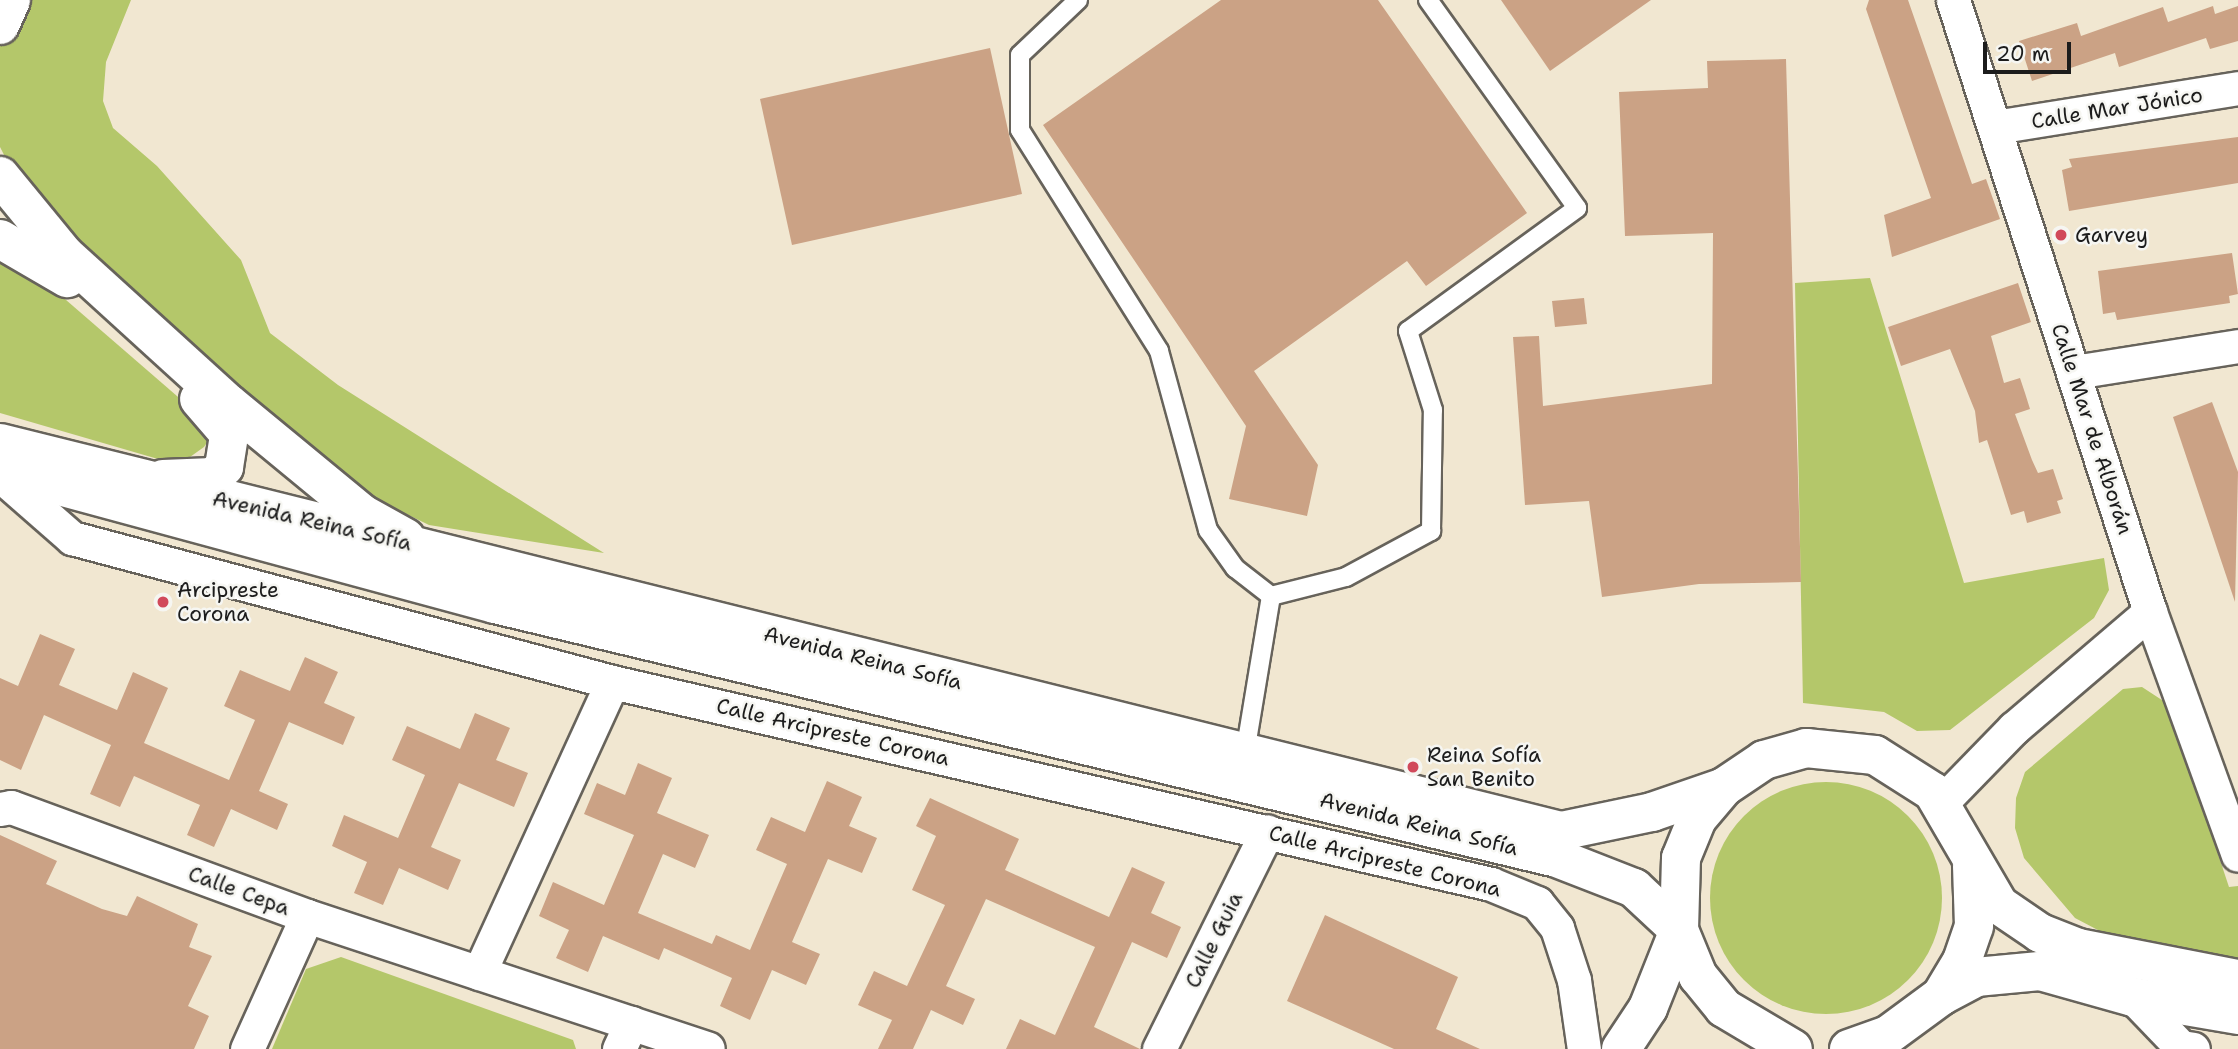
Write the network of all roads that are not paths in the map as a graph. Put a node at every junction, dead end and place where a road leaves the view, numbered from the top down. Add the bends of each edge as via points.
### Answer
1 (11, 0) edge
2 (1079, 0) edge
3 (1428, 0) edge
4 (1953, 0) edge
5 (0, 25) edge
6 (2238, 88) edge
7 (1995, 127) junction
8 (0, 176) edge
9 (0, 239) edge
10 (2238, 346) edge
11 (2074, 372) junction
12 (0, 443) edge
13 (0, 472) edge
14 (125, 475) junction
15 (427, 548) junction
16 (1271, 596) junction
17 (2150, 612) junction
18 (612, 682) junction
19 (1245, 754) junction
20 (1724, 787) junction
21 (1942, 802) junction
22 (0, 809) edge
23 (1267, 831) junction
24 (1502, 844) junction
25 (2238, 855) edge
26 (1972, 861) junction
27 (1463, 877) junction
28 (307, 916) junction
29 (1679, 930) junction
30 (479, 973) junction
31 (2238, 979) edge
32 (2133, 997) junction
33 (1935, 1001) junction
34 (2238, 1014) edge
35 (625, 1036) edge
36 (247, 1049) edge
37 (708, 1049) edge
38 (1159, 1049) edge
39 (1584, 1049) edge
40 (1621, 1049) edge
41 (1793, 1049) edge
42 (1849, 1049) edge
43 (1926, 1049) edge
44 (2193, 1049) edge

1 - 5 main road
2 - 16 lane via 1020,55 1020,131 1159,351 1208,530 1235,568
3 - 16 lane via 1577,208 1408,331 1433,410 1431,531 1346,577
4 - 7 street, Calle Mar de Alborán
6 - 7 street, Calle Mar Jónico
7 - 11 street, Calle Mar de Alborán
8 - 15 main road via 64,254 229,404 361,513
9 - 14 main road via 55,266 219,416 229,434 230,453 213,477
10 - 11 street
11 - 17 street, Calle Mar de Alborán
12 - 14 main road, Avenida Reina Sofía
13 - 18 street, Calle Arcipreste Corona via 72,538
13 - 24 main road, Avenida Reina Sofía via 495,604
14 - 15 main road, Avenida Reina Sofía
15 - 19 main road, Avenida Reina Sofía
16 - 19 lane
17 - 21 street via 2014,729
17 - 25 street, Calle Mar de Alborán
18 - 23 street, Calle Arcipreste Corona
18 - 30 street
19 - 20 main road, Avenida Reina Sofía via 1561,831 1603,827
20 - 21 main road, Avenida Reina Sofía via 1764,760 1806,748 1842,748 1908,772
20 - 29 main road, Avenida Reina Sofía via 1697,819 1681,858
21 - 26 main road, Avenida Reina Sofía
22 - 28 street, Calle Cepa via 10,807
23 - 27 street, Calle Arcipreste Corona
23 - 38 street, Calle Guia
24 - 27 street
24 - 29 main road, Avenida Reina Sofía via 1598,870 1634,888
26 - 31 main road, Avenida Reina Sofía via 1998,905 2040,933 2078,948
26 - 33 main road, Avenida Reina Sofía via 1973,926 1962,961
27 - 39 street, Calle Arcipreste Corona via 1537,903 1557,928 1574,980
28 - 30 street, Calle Cepa
28 - 36 street
29 - 40 main road via 1648,1008
29 - 41 main road, Avenida Reina Sofía via 1698,976 1724,1008
30 - 35 street, Calle Cepa
32 - 33 main road, Avenida Reina Sofía via 2040,971 1976,977
32 - 34 main road, Avenida Reina Sofía
32 - 44 street via 2181,1047
33 - 42 main road, Avenida Reina Sofía via 1888,1035
33 - 43 main road
35 - 37 street, Calle Cepa

